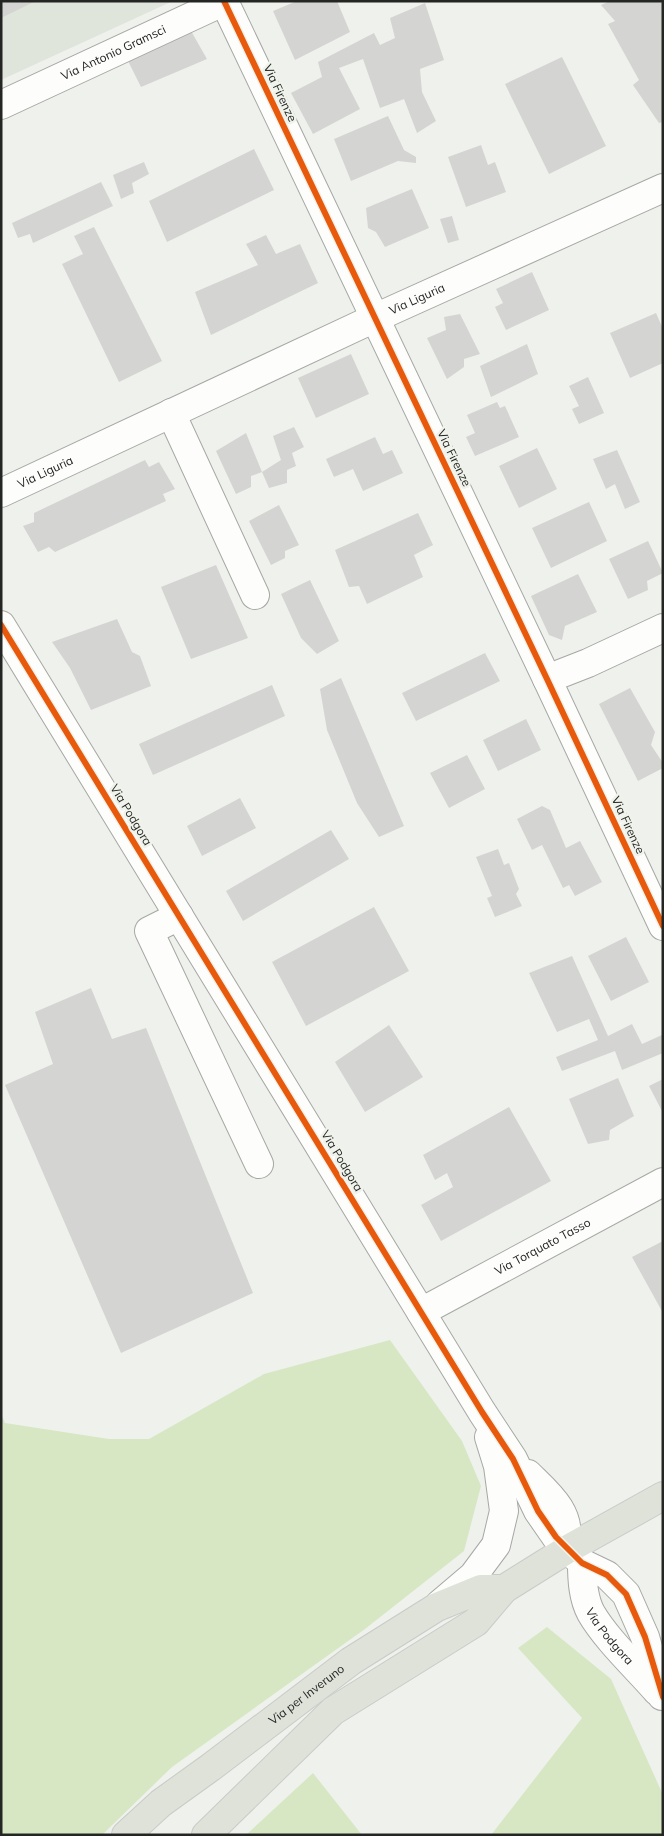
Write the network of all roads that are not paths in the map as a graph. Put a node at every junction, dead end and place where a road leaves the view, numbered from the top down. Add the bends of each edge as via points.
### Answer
1 (224, 1) edge
2 (1, 105) edge
3 (663, 188) edge
4 (375, 318) junction
5 (171, 413) junction
6 (1, 493) edge
7 (255, 595) dead end
8 (1, 625) edge
9 (663, 628) edge
10 (547, 679) junction
11 (179, 916) junction
12 (663, 926) edge
13 (259, 1164) dead end
14 (663, 1182) edge
15 (421, 1312) junction
16 (482, 1412) junction
17 (663, 1496) edge
18 (572, 1553) junction
19 (504, 1589) junction
20 (437, 1606) junction
21 (662, 1697) edge
22 (126, 1835) edge
23 (206, 1835) edge

1 - 2 street, Via Antonio Gramsci
1 - 4 street, Via Firenze
3 - 4 street, Via Liguria
4 - 5 street, Via Liguria
4 - 10 street, Via Firenze
5 - 6 street, Via Liguria
5 - 7 street
8 - 11 street, Via Podgora
9 - 10 street
10 - 12 street, Via Firenze
11 - 13 street via 149,931
11 - 15 street, Via Podgora
14 - 15 street, Via Torquato Tasso
15 - 16 street, Via Podgora
16 - 18 street, Via Podgora via 513,1459 538,1511
16 - 20 street via 498,1466 504,1511 496,1545 473,1576
17 - 18 main road
18 - 19 main road
18 - 21 street, Via Podgora via 591,1612 606,1634
18 - 21 street, Via Podgora via 607,1575 626,1594 645,1637
19 - 20 main road, Via per Inveruno via 480,1589
19 - 23 main road via 476,1622 333,1711
20 - 22 main road, Via per Inveruno via 351,1660 161,1803

